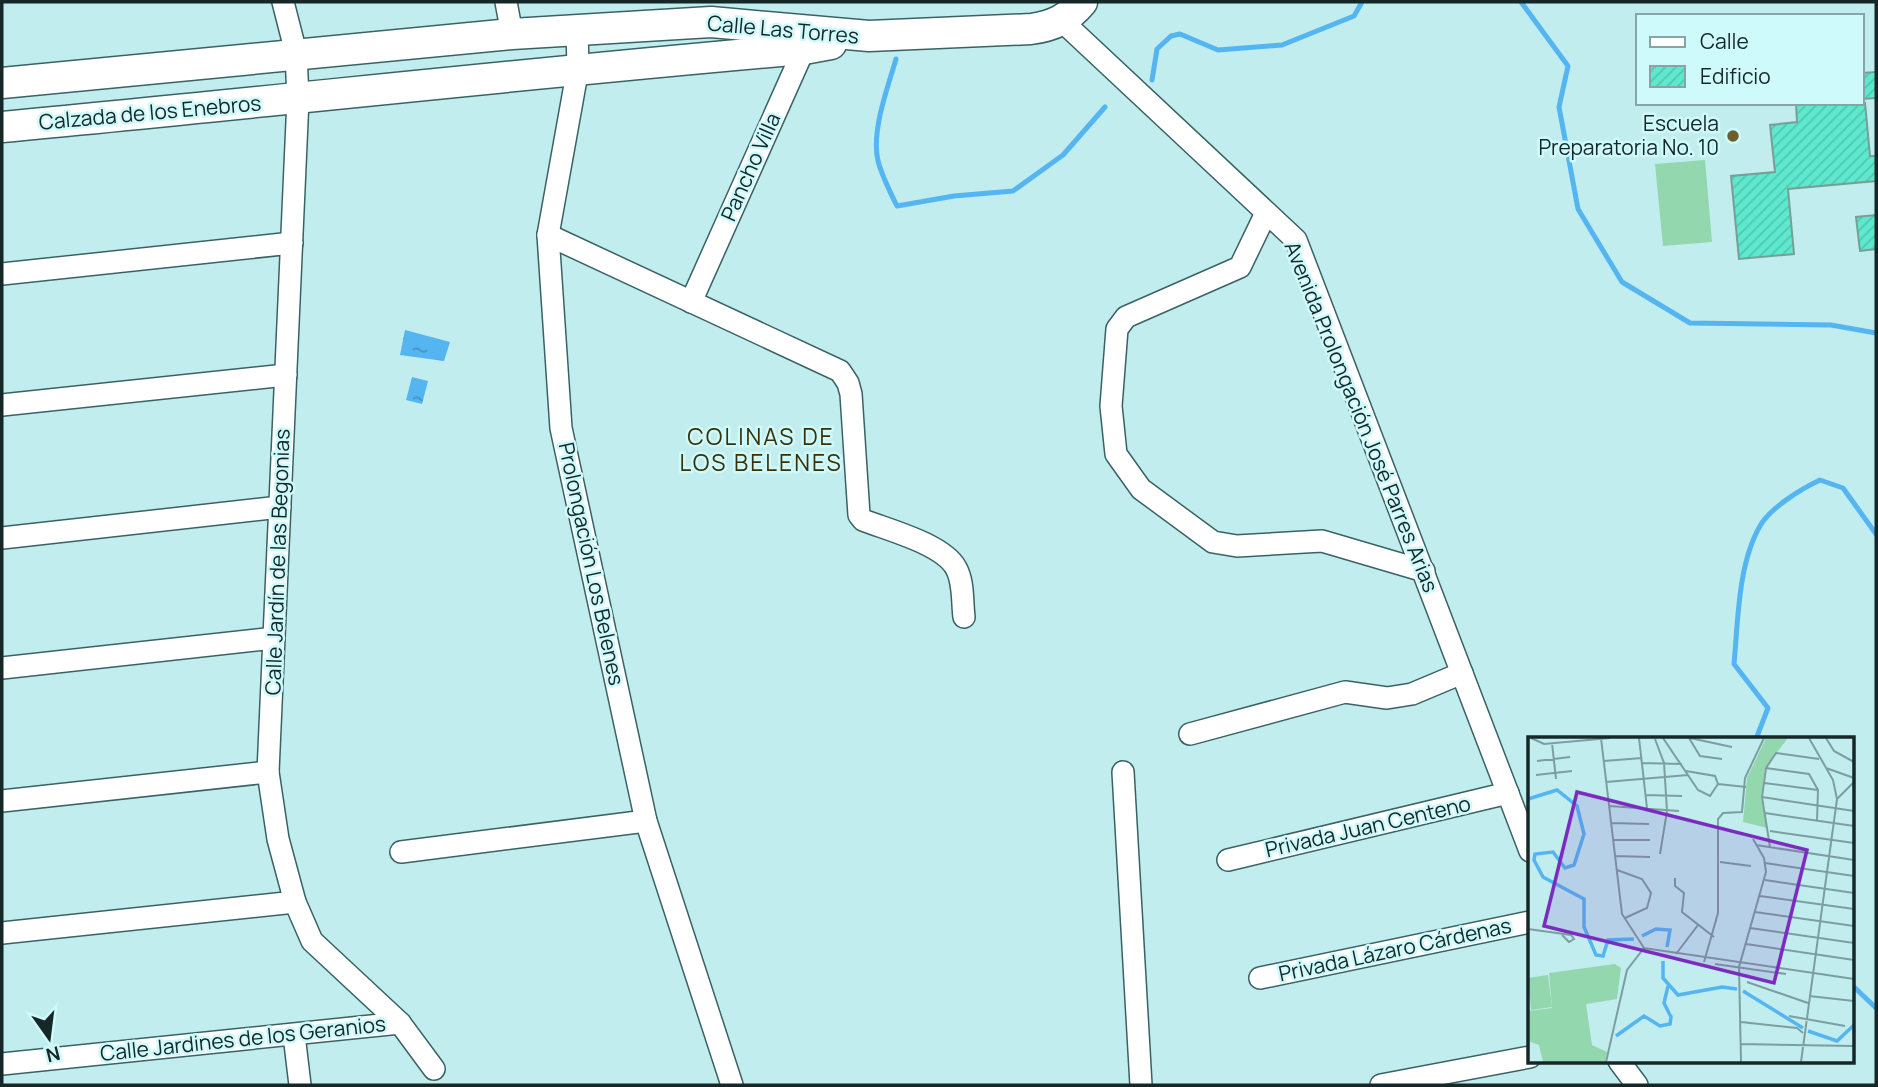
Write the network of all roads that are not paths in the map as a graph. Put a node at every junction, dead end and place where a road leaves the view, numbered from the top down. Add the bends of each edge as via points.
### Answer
1 (283, 2) edge
2 (506, 2) edge
3 (1072, 12) edge
4 (577, 30) junction
5 (512, 34) junction
6 (806, 40) junction
7 (296, 53) junction
8 (578, 68) junction
9 (2, 83) edge
10 (298, 99) junction
11 (2, 127) edge
12 (1266, 213) junction
13 (548, 235) junction
14 (292, 243) junction
15 (2, 274) edge
16 (691, 302) junction
17 (286, 375) junction
18 (2, 405) edge
19 (280, 507) junction
20 (2, 538) edge
21 (1424, 570) junction
22 (964, 617) dead end
23 (274, 638) junction
24 (2, 668) edge
25 (1462, 673) junction
26 (1190, 734) dead end
27 (268, 772) junction
28 (1123, 772) dead end
29 (1508, 793) junction
30 (2, 801) edge
31 (646, 821) junction
32 (1528, 846) edge
33 (401, 852) dead end
34 (1228, 860) dead end
35 (295, 902) junction
36 (1528, 922) edge
37 (2, 933) edge
38 (1260, 978) dead end
39 (400, 1023) junction
40 (294, 1035) junction
41 (1528, 1057) edge
42 (1612, 1062) edge
43 (1620, 1062) edge
44 (2, 1064) edge
45 (434, 1069) dead end
46 (300, 1085) edge
47 (732, 1085) edge
48 (1141, 1085) edge
49 (1381, 1085) edge
50 (1621, 1085) edge
51 (1637, 1085) edge

1 - 7 street, Calle Jardín de las Begonias
2 - 5 street
3 - 6 main road, Calle Las Torres via 1047,27 1031,29
3 - 12 street, Avenida Prolongación José Parres Arias
4 - 5 main road, Calle Las Torres
4 - 6 main road, Calle Las Torres via 711,22
4 - 8 street, Prolongación Los Belenes
5 - 7 main road, Calle Las Torres
6 - 8 main road, Calle Las Torres
6 - 16 street, Pancho Villa
7 - 9 main road, Calzada de los Enebros
7 - 10 street, Calle Jardín de las Begonias
8 - 10 main road, Calle Las Torres
8 - 13 street, Prolongación Los Belenes
10 - 11 main road, Calzada de los Enebros
10 - 14 street, Calle Jardín de las Begonias
12 - 21 street, Avenida Prolongación José Parres Arias via 1296,240
12 - 21 street via 1240,267 1126,317 1117,329 1111,407 1116,454 1141,489 1213,542 1237,546 1322,541
13 - 16 street
13 - 31 street, Prolongación Los Belenes via 561,428
14 - 15 street
14 - 17 street, Calle Jardín de las Begonias
16 - 22 street via 839,371 851,394 859,516 943,552 960,578
17 - 18 street
17 - 19 street, Calle Jardín de las Begonias
19 - 20 street
19 - 23 street, Calle Jardín de las Begonias
21 - 25 street, Avenida Prolongación José Parres Arias
23 - 24 street
23 - 27 street, Calle Jardín de las Begonias
25 - 26 street via 1412,694 1387,698 1345,692
25 - 29 street, Avenida Prolongación José Parres Arias
27 - 30 street
27 - 35 street, Calle Jardín de las Begonias via 278,839
28 - 48 street
29 - 32 street, Avenida Prolongación José Parres Arias
29 - 34 street, Privada Juan Centeno
31 - 33 street
31 - 47 street, Prolongación Los Belenes
35 - 37 street
35 - 39 street, Calle Jardín de las Begonias via 312,940
36 - 38 street, Privada Lázaro Cárdenas
39 - 40 street, Calle Jardines de los Geranios
39 - 45 street, Calle Jardín de las Begonias
40 - 44 street, Calle Jardines de los Geranios
40 - 46 street
41 - 49 street
42 - 50 street
43 - 51 street

